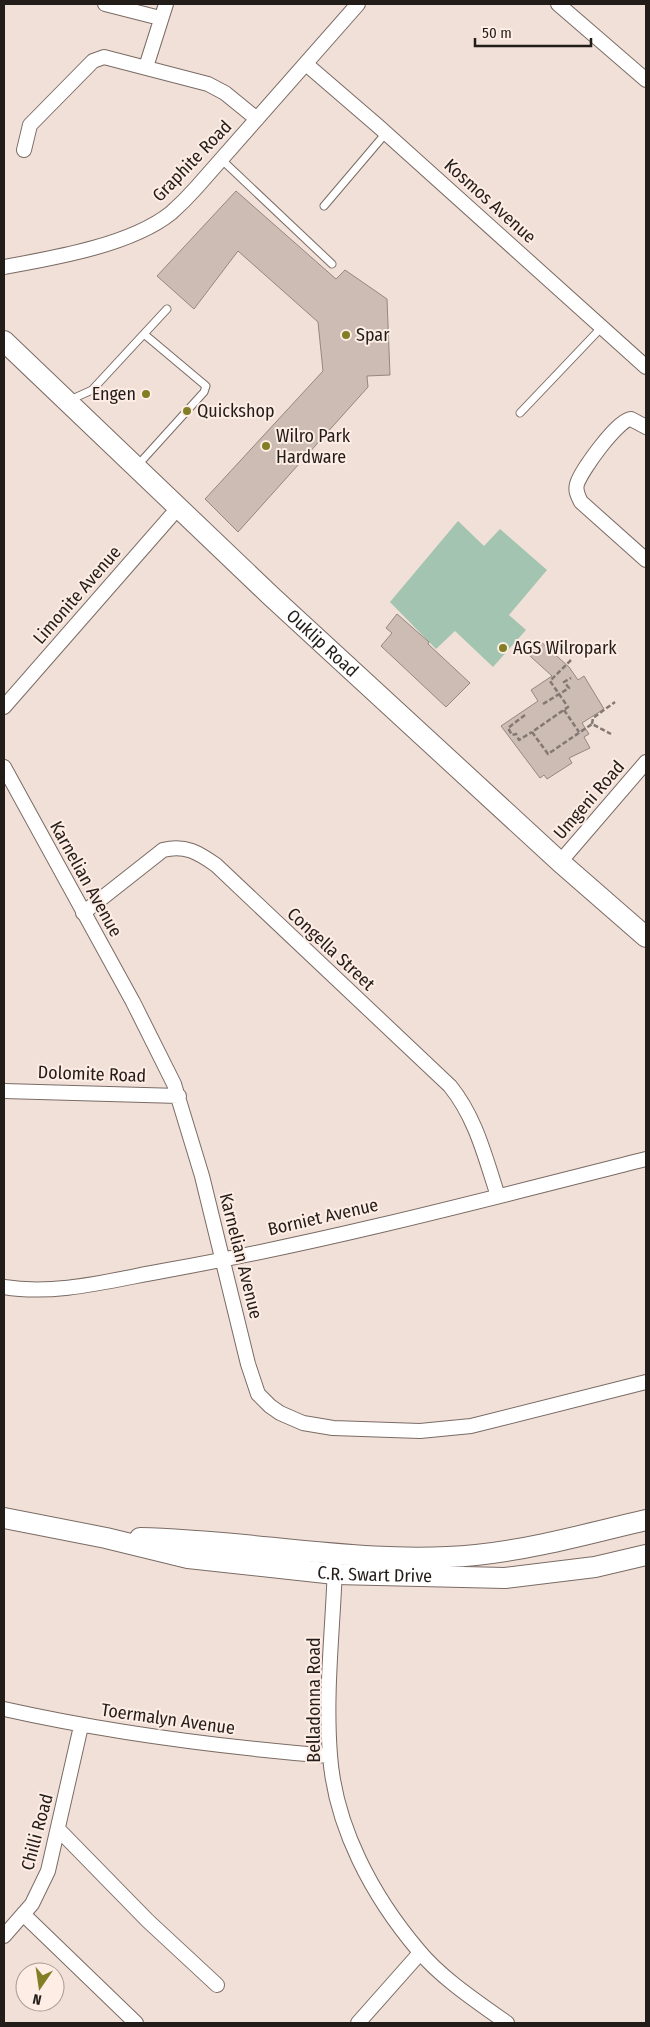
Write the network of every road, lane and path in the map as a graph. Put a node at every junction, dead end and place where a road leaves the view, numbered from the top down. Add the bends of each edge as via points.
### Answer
1 (105, 4) edge
2 (166, 4) edge
3 (358, 4) edge
4 (558, 4) edge
5 (160, 18) junction
6 (306, 64) junction
7 (146, 68) junction
8 (646, 80) edge
9 (257, 119) junction
10 (386, 133) junction
11 (24, 150) dead end
12 (222, 160) junction
13 (324, 206) dead end
14 (332, 264) dead end
15 (4, 267) edge
16 (167, 309) dead end
17 (600, 328) junction
18 (144, 334) junction
19 (4, 341) edge
20 (646, 367) edge
21 (66, 402) junction
22 (520, 413) dead end
23 (646, 427) edge
24 (136, 468) junction
25 (178, 508) junction
26 (646, 560) edge
27 (571, 660) dead end
28 (571, 678) dead end
29 (560, 694) junction
30 (615, 702) dead end
31 (543, 704) dead end
32 (4, 707) edge
33 (564, 710) junction
34 (524, 716) dead end
35 (592, 724) junction
36 (532, 732) junction
37 (579, 732) junction
38 (611, 734) dead end
39 (646, 762) edge
40 (4, 767) edge
41 (560, 862) junction
42 (83, 913) junction
43 (646, 937) edge
44 (4, 1091) edge
45 (179, 1096) junction
46 (646, 1159) edge
47 (498, 1196) junction
48 (224, 1260) junction
49 (4, 1287) edge
50 (646, 1382) edge
51 (4, 1518) edge
52 (646, 1520) edge
53 (106, 1538) junction
54 (335, 1553) junction
55 (646, 1555) edge
56 (335, 1574) junction
57 (4, 1710) edge
58 (81, 1726) junction
59 (330, 1756) junction
60 (58, 1829) junction
61 (22, 1914) junction
62 (4, 1936) edge
63 (420, 1953) junction
64 (217, 1985) dead end
65 (136, 2023) edge
66 (358, 2023) edge
67 (507, 2023) edge

1 - 5 street
2 - 5 street
3 - 6 street, Graphite Road
4 - 8 street
5 - 7 street
6 - 9 street, Graphite Road
6 - 10 street, Kosmos Avenue
7 - 9 street via 217,88
7 - 11 street via 112,58 93,61 30,125
9 - 12 street, Graphite Road
10 - 13 lane
10 - 17 street, Kosmos Avenue
12 - 14 lane
12 - 15 street, Graphite Road via 181,204 156,223 99,246
16 - 18 lane
17 - 20 street, Kosmos Avenue
17 - 22 lane
18 - 21 lane via 92,390
18 - 24 lane via 206,386
19 - 21 main road, Ouklip Road
21 - 24 main road, Ouklip Road
23 - 26 street via 631,420 622,422 588,465 577,483 576,492 581,502
24 - 25 main road, Ouklip Road
25 - 32 street, Limonite Avenue
25 - 41 main road, Ouklip Road
27 - 29 path via 550,681
28 - 29 path via 564,682 569,688
29 - 31 path
29 - 33 path via 568,707
30 - 35 path via 593,718
33 - 36 path
33 - 37 path
34 - 36 path via 508,728 519,740
35 - 37 path
35 - 38 path
36 - 37 path via 548,754
39 - 41 street, Umgeni Road
40 - 42 street, Karnelian Avenue
41 - 43 main road, Ouklip Road
42 - 45 street, Karnelian Avenue via 133,1002
42 - 47 street, Congella Street via 163,850 174,847 197,852 216,865 450,1086 468,1110
44 - 45 street, Dolomite Road
45 - 48 street, Karnelian Avenue
46 - 47 street, Borniet Avenue
47 - 48 street, Borniet Avenue
48 - 49 street, Borniet Avenue via 41,1290
48 - 50 street, Karnelian Avenue via 258,1394 280,1414 302,1423 333,1428 410,1431 458,1428
51 - 53 main road, C.R. Swart Drive
52 - 54 main road, C.R. Swart Drive via 533,1546 475,1555 362,1556
53 - 54 main road, C.R. Swart Drive via 165,1539
53 - 56 main road, C.R. Swart Drive via 188,1558
54 - 56 street, Belladonna Road
55 - 56 main road, C.R. Swart Drive via 595,1567 505,1578
56 - 59 street, Belladonna Road via 329,1697
57 - 58 street, Toermalyn Avenue
58 - 59 street, Toermalyn Avenue via 248,1749
58 - 60 street, Chilli Road
59 - 63 street, Belladonna Road via 346,1830 385,1904
60 - 61 street, Chilli Road via 48,1871 32,1904
60 - 64 street via 148,1921
61 - 62 street, Chilli Road
61 - 65 street
63 - 66 street
63 - 67 street, Belladonna Road via 464,1992

